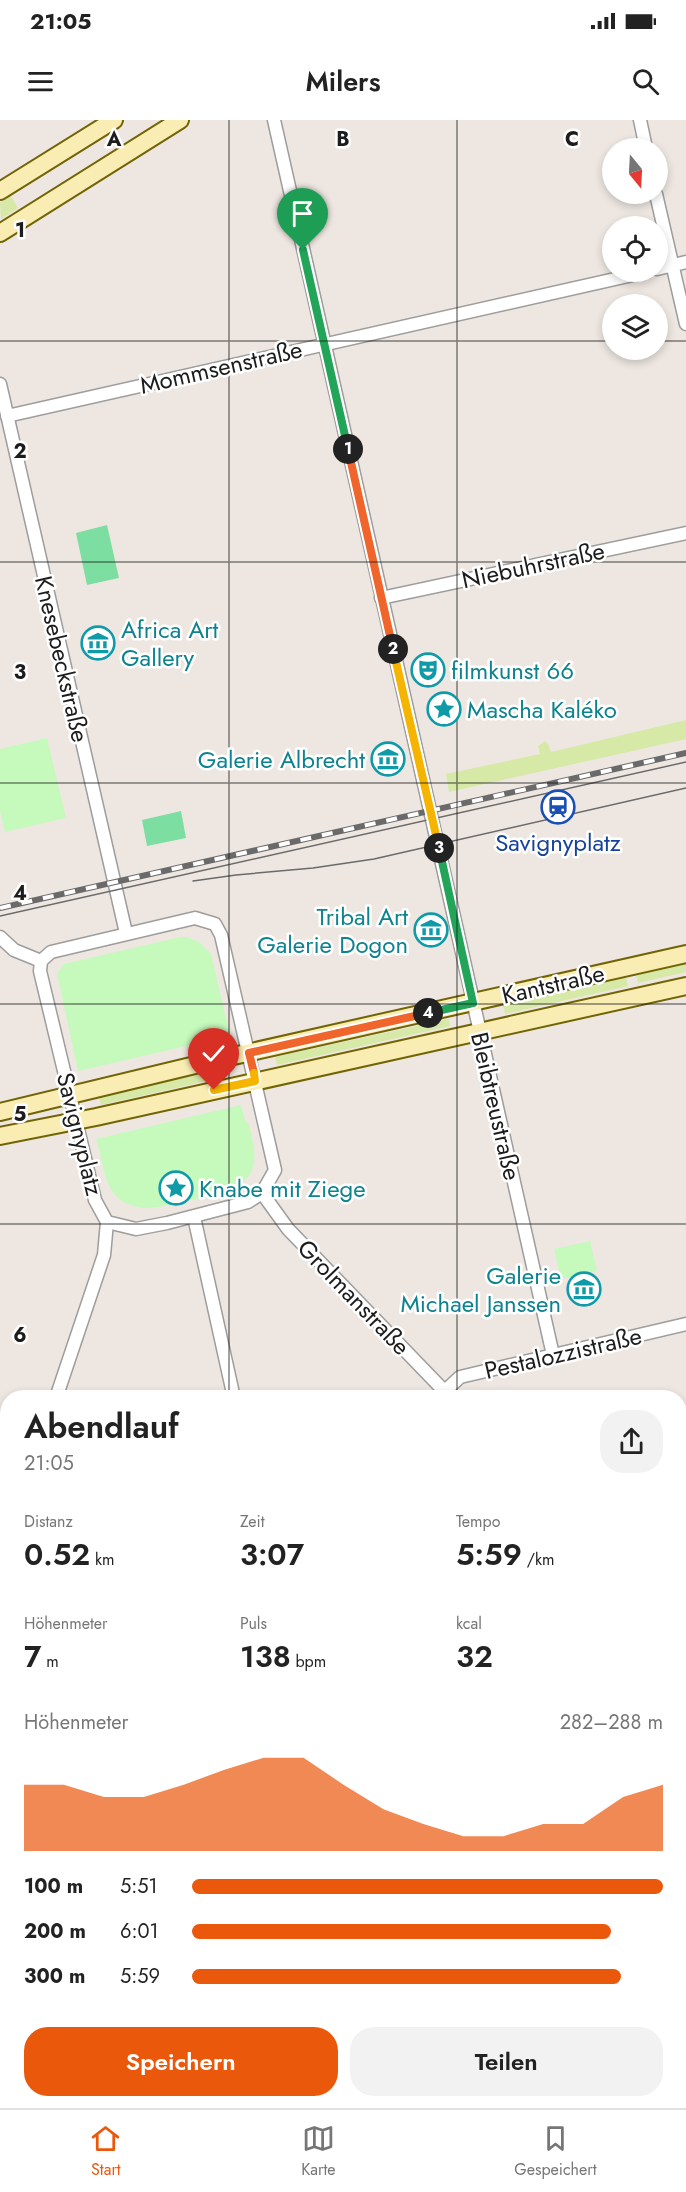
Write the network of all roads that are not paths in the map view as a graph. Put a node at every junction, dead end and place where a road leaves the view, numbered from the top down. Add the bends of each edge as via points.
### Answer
1 (114, 120) edge
2 (180, 120) edge
3 (274, 120) edge
4 (640, 120) edge
5 (644, 138) edge
6 (0, 191) edge
7 (658, 204) edge
8 (0, 232) edge
9 (686, 262) edge
10 (673, 266) junction
11 (668, 267) edge
12 (602, 282) edge
13 (686, 324) edge
14 (324, 344) junction
15 (0, 384) edge
16 (7, 416) junction
17 (686, 533) edge
18 (381, 598) junction
19 (126, 933) junction
20 (0, 937) edge
21 (686, 954) edge
22 (41, 961) junction
23 (686, 986) edge
24 (473, 1003) junction
25 (480, 1033) junction
26 (249, 1053) junction
27 (255, 1081) junction
28 (70, 1095) junction
29 (0, 1113) edge
30 (76, 1122) junction
31 (0, 1136) edge
32 (262, 1193) junction
33 (194, 1217) junction
34 (106, 1222) junction
35 (686, 1324) edge
36 (553, 1355) junction
37 (59, 1390) edge
38 (232, 1390) edge
39 (444, 1390) edge
40 (451, 1390) edge

1 - 6 main road
2 - 8 main road
3 - 14 street, Bleibtreustraße
4 - 5 street
7 - 10 street
9 - 10 street
10 - 11 street
10 - 13 street
12 - 14 street, Mommsenstraße
14 - 16 street, Mommsenstraße
14 - 18 street, Bleibtreustraße
15 - 16 street, Knesebeckstraße
16 - 19 street, Knesebeckstraße
17 - 18 street, Niebuhrstraße
18 - 24 street, Bleibtreustraße
19 - 22 street via 51,952
19 - 26 street via 195,918 215,924
20 - 22 street via 14,950
21 - 24 main road, Kantstraße
22 - 28 street, Savignyplatz via 40,971
23 - 25 main road, Kantstraße
24 - 25 street, Bleibtreustraße
24 - 26 main road, Kantstraße
25 - 27 main road, Kantstraße
25 - 36 street, Bleibtreustraße
26 - 27 street
26 - 28 main road, Kantstraße
27 - 30 main road, Kantstraße
27 - 32 street via 274,1170
28 - 29 main road, Kantstraße
28 - 30 street, Savignyplatz
30 - 31 main road, Kantstraße
30 - 34 street, Savignyplatz via 91,1188
32 - 33 street, Savignyplatz via 248,1202
32 - 39 street, Grolmanstraße via 288,1229
33 - 34 street, Savignyplatz via 136,1229
33 - 38 street
34 - 37 street via 104,1255
35 - 36 street, Pestalozzistraße
36 - 40 street, Pestalozzistraße via 460,1377

